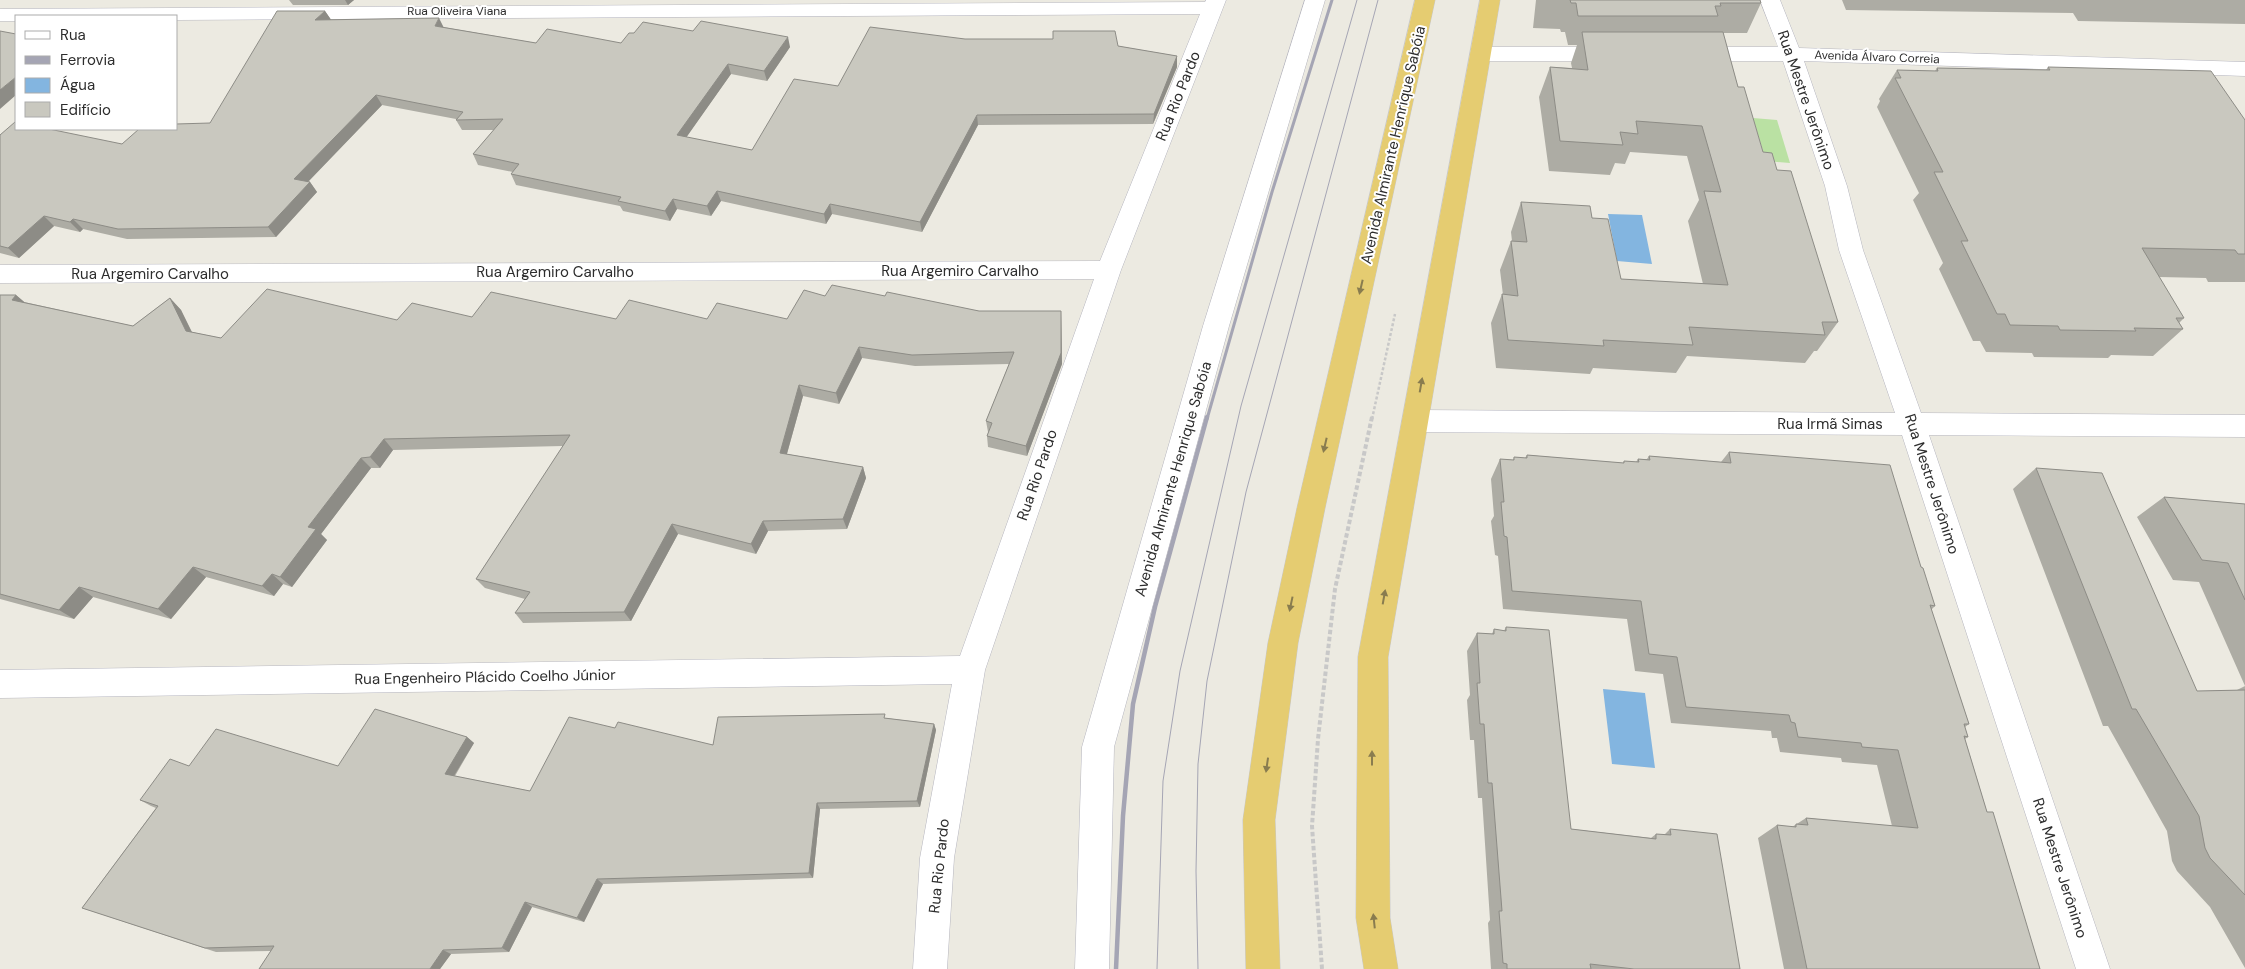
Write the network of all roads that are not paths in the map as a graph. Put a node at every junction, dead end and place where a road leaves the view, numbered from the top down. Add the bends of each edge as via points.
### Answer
1 (1315, 0) edge
2 (1426, 0) edge
3 (1490, 0) edge
4 (1770, 0) edge
5 (1215, 4) edge
6 (154, 10) edge
7 (0, 15) edge
8 (1480, 54) junction
9 (1630, 54) edge
10 (1668, 54) edge
11 (1791, 54) junction
12 (2245, 69) edge
13 (1109, 270) junction
14 (0, 274) edge
15 (1415, 421) junction
16 (1912, 424) junction
17 (2245, 426) edge
18 (970, 670) junction
19 (0, 684) edge
20 (930, 969) edge
21 (1092, 969) edge
22 (1263, 969) edge
23 (1381, 969) edge
24 (2093, 969) edge

1 - 21 street, Avenida Almirante Henrique Sabóia via 1216,326 1098,747
2 -> 22 highway, Avenida Almirante Henrique Sabóia via 1283,643 1260,820
3 - 8 highway
4 - 11 street, Rua Mestre Jerônimo
5 - 6 street, Rua Oliveira Viana
5 - 13 street, Rua Rio Pardo
6 - 7 street, Rua Oliveira Viana
8 - 9 street
15 -> 8 highway
10 - 11 street, Avenida Álvaro Correia
11 - 12 street, Avenida Álvaro Correia
11 - 16 street, Rua Mestre Jerônimo via 1836,186 1851,250
13 - 14 street, Rua Argemiro Carvalho
13 - 18 street, Rua Rio Pardo
15 - 16 street, Rua Irmã Simas
23 -> 15 highway via 1373,918 1373,657
16 - 17 street, Rua Irmã Simas
16 - 24 street, Rua Mestre Jerônimo
18 - 19 street, Rua Engenheiro Plácido Coelho Júnior
18 - 20 street, Rua Rio Pardo via 937,858

